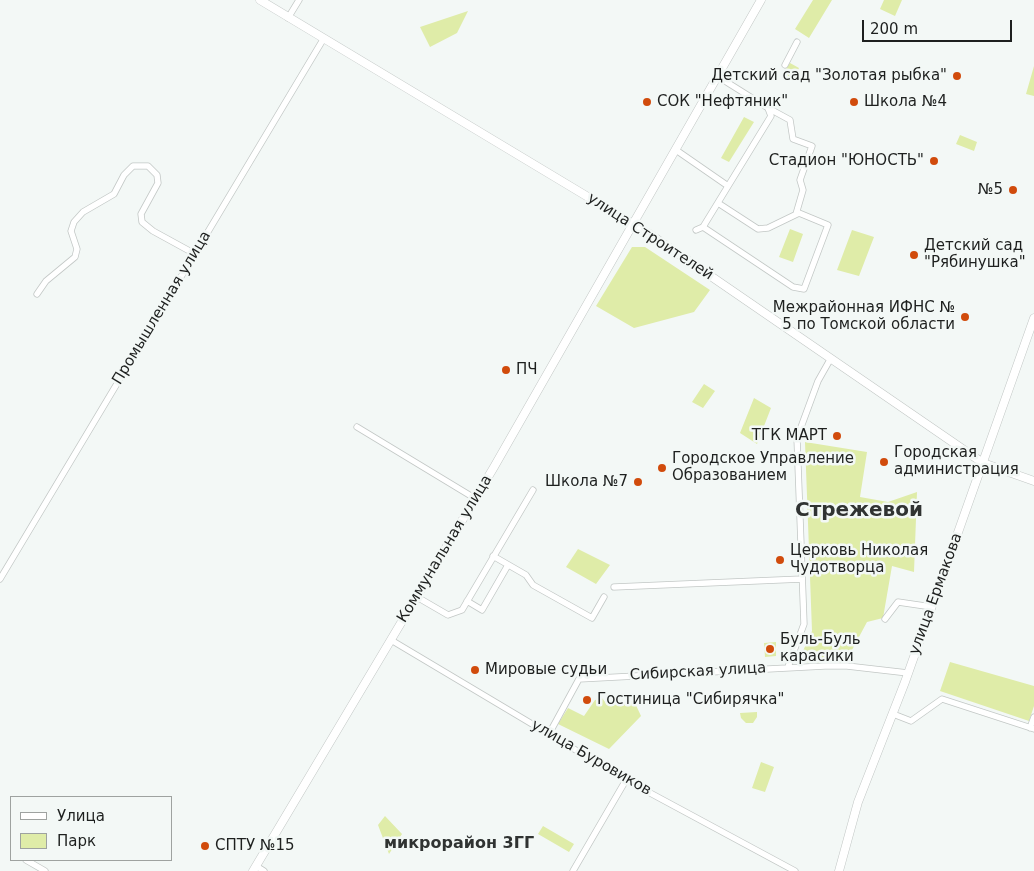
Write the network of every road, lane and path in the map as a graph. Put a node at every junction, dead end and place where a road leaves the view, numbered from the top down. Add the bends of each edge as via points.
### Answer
1 (260, 0) edge
2 (299, 0) edge
3 (761, 0) edge
4 (288, 18) junction
5 (324, 38) junction
6 (797, 42) dead end
7 (785, 65) dead end
8 (717, 76) junction
9 (768, 108) junction
10 (676, 150) junction
11 (728, 186) junction
12 (718, 203) junction
13 (796, 214) junction
14 (634, 224) junction
15 (704, 227) junction
16 (696, 230) dead end
17 (194, 254) junction
18 (37, 294) dead end
19 (1034, 318) edge
20 (831, 358) junction
21 (357, 426) dead end
22 (983, 463) junction
23 (1034, 481) edge
24 (533, 490) dead end
25 (476, 500) junction
26 (493, 556) junction
27 (508, 565) junction
28 (0, 579) edge
29 (802, 579) junction
30 (614, 587) dead end
31 (417, 597) junction
32 (604, 598) dead end
33 (467, 601) junction
34 (932, 607) junction
35 (885, 619) dead end
36 (391, 640) junction
37 (788, 667) junction
38 (908, 673) junction
39 (893, 714) junction
40 (1034, 717) edge
41 (1032, 729) edge
42 (549, 734) junction
43 (626, 780) junction
44 (28, 861) edge
45 (255, 869) edge
46 (45, 871) edge
47 (264, 871) edge
48 (574, 871) edge
49 (795, 871) edge
50 (839, 871) edge

1 - 4 main road, улица Строителей
2 - 4 street
3 - 8 main road, Коммунальная улица
4 - 5 main road, улица Строителей
5 - 14 main road, улица Строителей
5 - 17 street, Промышленная улица
6 - 7 street
8 - 9 street
8 - 10 main road, Коммунальная улица
9 - 11 street via 771,116
9 - 13 street via 790,120 793,139 812,146 800,180 803,190
10 - 11 street
10 - 14 main road, Коммунальная улица
11 - 12 street
12 - 13 street via 758,229 768,228
12 - 15 street
13 - 15 street via 828,224 804,289 793,288
14 - 20 main road, улица Строителей
14 - 25 main road, Коммунальная улица
15 - 16 street
17 - 18 street via 142,222 140,214 158,183 157,175 148,166 133,166 114,194 83,212 74,222 71,231 77,249 74,256 46,281
17 - 28 street, Промышленная улица
19 - 22 main road, улица Ермакова
20 - 22 main road, улица Строителей
20 - 29 street via 818,381 797,438
21 - 25 street
22 - 23 main road, улица Строителей
22 - 34 main road, улица Ермакова
24 - 26 street
25 - 31 main road, Коммунальная улица
26 - 27 street
26 - 33 street
27 - 32 street via 526,575 533,585 592,618
27 - 33 street via 482,610
29 - 30 street
29 - 37 street via 804,624
31 - 33 street via 448,616 462,610
31 - 36 main road, Коммунальная улица
34 - 35 street via 898,602
34 - 38 main road, улица Ермакова
36 - 42 street, улица Буровиков
36 - 45 main road, Коммунальная улица
37 - 38 street, Сибирская улица via 847,666
37 - 42 street, Сибирская улица via 579,679
38 - 39 main road, улица Ермакова
39 - 41 street via 911,721 942,699
39 - 50 main road, улица Ермакова via 858,802
40 - 41 street
42 - 43 street, улица Буровиков
43 - 48 street
43 - 49 street, улица Буровиков
44 - 46 street
45 - 47 street

